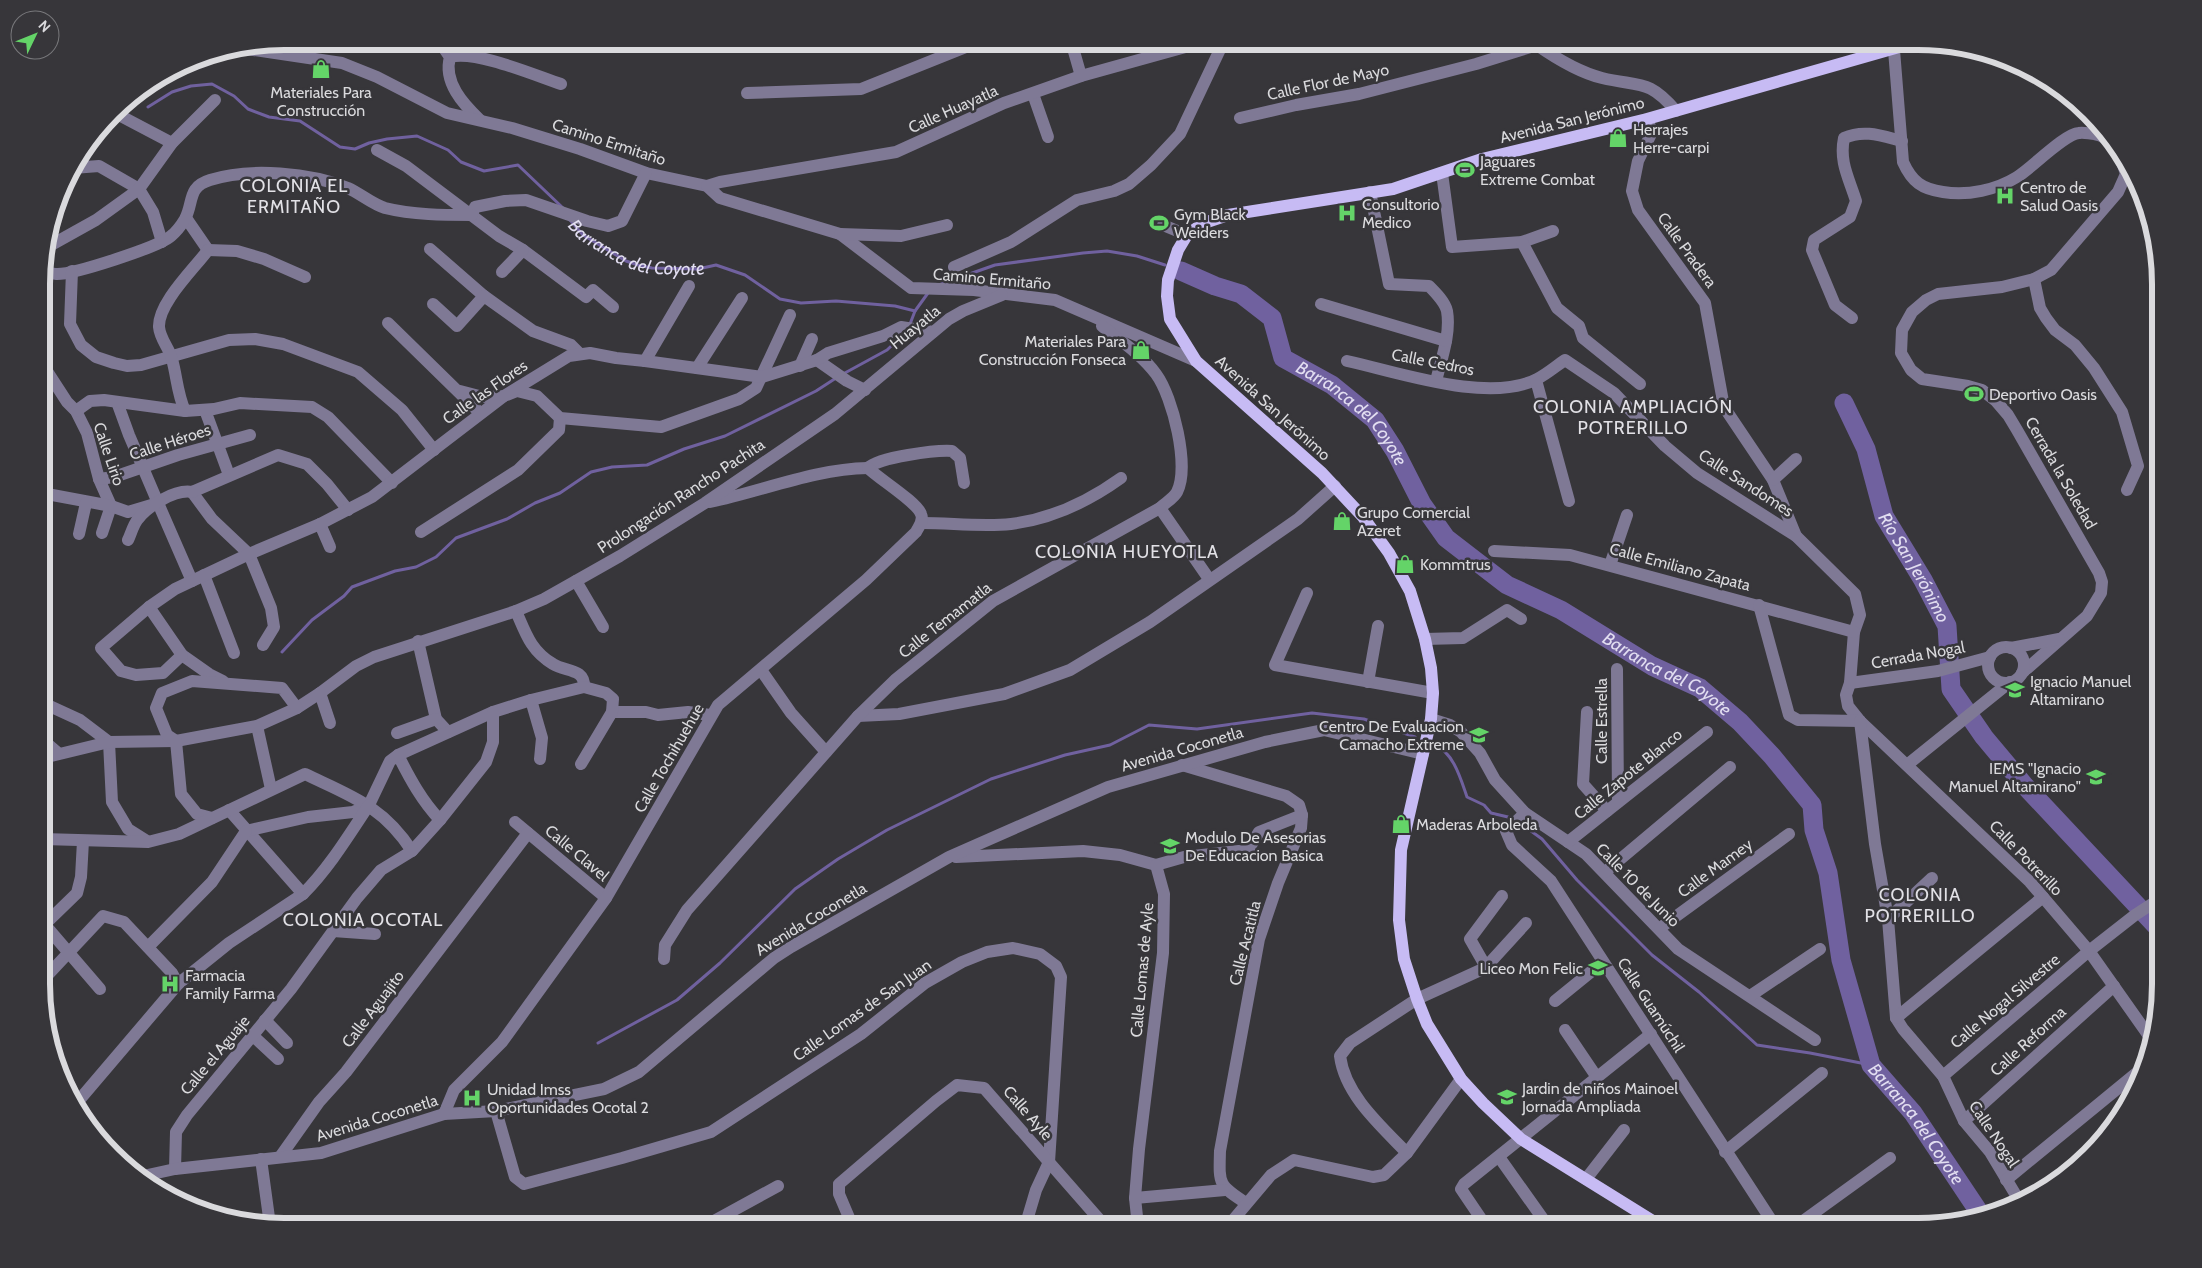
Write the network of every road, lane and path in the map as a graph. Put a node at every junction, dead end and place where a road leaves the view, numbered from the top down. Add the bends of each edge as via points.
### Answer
1 (291, 50) edge
2 (446, 50) edge
3 (958, 50) edge
4 (1074, 50) edge
5 (1175, 50) edge
6 (1220, 50) edge
7 (1517, 50) edge
8 (1548, 50) edge
9 (1894, 50) joint
10 (450, 56) junction
11 (1081, 76) junction
12 (561, 84) dead end
13 (747, 93) dead end
14 (1033, 94) junction
15 (215, 100) dead end
16 (1676, 110) junction
17 (121, 116) edge
18 (1240, 118) dead end
19 (1647, 119) junction
20 (480, 120) junction
21 (2098, 135) edge
22 (1048, 137) dead end
23 (1902, 141) junction
24 (172, 143) junction
25 (376, 150) dead end
26 (81, 167) edge
27 (646, 173) junction
28 (1442, 174) junction
29 (2125, 175) edge
30 (707, 186) junction
31 (139, 189) junction
32 (1370, 192) junction
33 (472, 215) junction
34 (186, 218) junction
35 (947, 226) dead end
36 (1163, 226) dead end
37 (1553, 231) dead end
38 (840, 234) junction
39 (1187, 235) junction
40 (162, 242) junction
41 (1522, 242) junction
42 (53, 244) edge
43 (430, 249) dead end
44 (208, 250) junction
45 (523, 250) junction
46 (954, 267) dead end
47 (72, 271) junction
48 (502, 272) dead end
49 (51, 273) edge
50 (305, 277) dead end
51 (2034, 279) junction
52 (689, 286) dead end
53 (1002, 295) junction
54 (484, 296) junction
55 (742, 298) dead end
56 (433, 304) dead end
57 (1321, 304) dead end
58 (613, 307) dead end
59 (790, 315) dead end
60 (1093, 318) junction
61 (1852, 318) dead end
62 (388, 323) dead end
63 (933, 332) junction
64 (812, 339) dead end
65 (1446, 341) junction
66 (580, 353) junction
67 (171, 357) junction
68 (817, 360) junction
69 (1565, 360) joint
70 (645, 361) junction
71 (1196, 361) junction
72 (1347, 361) dead end
73 (800, 366) junction
74 (697, 368) junction
75 (50, 376) edge
76 (762, 377) junction
77 (1536, 380) junction
78 (1436, 381) junction
79 (1640, 384) dead end
80 (460, 391) junction
81 (860, 394) junction
82 (504, 396) junction
83 (117, 402) junction
84 (205, 410) junction
85 (76, 411) junction
86 (185, 411) junction
87 (480, 414) junction
88 (560, 418) junction
89 (250, 435) dead end
90 (217, 443) junction
91 (434, 450) junction
92 (1796, 459) dead end
93 (143, 468) junction
94 (868, 468) junction
95 (229, 475) junction
96 (1121, 478) dead end
97 (99, 479) junction
98 (1773, 480) junction
99 (392, 483) junction
100 (964, 484) dead end
101 (1335, 486) junction
102 (2127, 490) dead end
103 (192, 492) junction
104 (50, 495) edge
105 (1569, 501) dead end
106 (86, 503) junction
107 (158, 503) junction
108 (705, 503) junction
109 (111, 506) junction
110 (1160, 508) junction
111 (348, 510) junction
112 (1627, 515) dead end
113 (922, 523) junction
114 (320, 524) junction
115 (421, 532) dead end
116 (102, 533) dead end
117 (79, 534) dead end
118 (1796, 536) junction
119 (128, 540) dead end
120 (330, 547) dead end
121 (1494, 551) dead end
122 (249, 554) junction
123 (1610, 565) junction
124 (198, 578) junction
125 (1209, 579) junction
126 (576, 581) junction
127 (1308, 593) dead end
128 (1759, 605) junction
129 (149, 607) junction
130 (516, 611) junction
131 (1521, 619) dead end
132 (1378, 626) dead end
133 (603, 627) dead end
134 (1854, 632) junction
135 (2059, 639) junction
136 (1425, 640) junction
137 (418, 641) junction
138 (262, 645) dead end
139 (2011, 648) junction
140 (234, 653) dead end
141 (182, 655) junction
142 (1990, 657) junction
143 (1618, 669) dead end
144 (760, 670) junction
145 (2022, 673) junction
146 (1368, 682) junction
147 (2010, 682) junction
148 (1850, 683) junction
149 (230, 685) junction
150 (584, 687) junction
151 (320, 693) junction
152 (1433, 693) junction
153 (531, 700) junction
154 (50, 706) edge
155 (297, 708) junction
156 (493, 712) junction
157 (612, 712) junction
158 (1586, 712) dead end
159 (710, 715) junction
160 (858, 716) junction
161 (436, 719) junction
162 (1431, 719) junction
163 (1860, 721) junction
164 (330, 723) dead end
165 (257, 726) junction
166 (397, 732) dead end
167 (448, 732) junction
168 (1707, 732) dead end
169 (176, 741) junction
170 (109, 742) junction
171 (50, 746) edge
172 (826, 752) junction
173 (58, 753) junction
174 (1423, 754) junction
175 (398, 755) junction
176 (50, 756) edge
177 (540, 759) dead end
178 (581, 764) dead end
179 (1182, 765) junction
180 (1907, 765) junction
181 (1730, 767) dead end
182 (271, 789) junction
183 (1618, 802) junction
184 (369, 804) junction
185 (229, 810) junction
186 (1608, 811) junction
187 (1525, 813) junction
188 (1302, 815) junction
189 (212, 818) junction
190 (440, 820) junction
191 (515, 822) dead end
192 (246, 831) junction
193 (528, 833) junction
194 (1789, 834) dead end
195 (50, 839) edge
196 (83, 841) junction
197 (148, 842) junction
198 (1568, 842) junction
199 (412, 851) junction
200 (949, 857) junction
201 (1156, 865) junction
202 (1606, 872) junction
203 (1932, 878) dead end
204 (303, 894) junction
205 (1502, 896) dead end
206 (2042, 897) junction
207 (606, 898) junction
208 (2152, 906) edge
209 (50, 919) edge
210 (1888, 919) junction
211 (1526, 923) dead end
212 (1660, 928) junction
213 (333, 931) junction
214 (50, 932) edge
215 (375, 934) dead end
216 (148, 947) junction
217 (1820, 949) dead end
218 (2089, 951) junction
219 (69, 954) junction
220 (664, 959) dead end
221 (1603, 962) junction
222 (1486, 967) junction
223 (50, 973) edge
224 (178, 984) junction
225 (2114, 986) junction
226 (100, 989) dead end
227 (1750, 996) junction
228 (1417, 999) junction
229 (1555, 1000) dead end
230 (1896, 1018) junction
231 (265, 1020) junction
232 (1565, 1030) dead end
233 (2147, 1032) edge
234 (1651, 1034) junction
235 (252, 1035) junction
236 (1816, 1040) dead end
237 (287, 1043) dead end
238 (278, 1059) dead end
239 (1822, 1073) dead end
240 (1596, 1076) junction
241 (1943, 1076) junction
242 (2133, 1076) edge
243 (1460, 1079) junction
244 (80, 1099) edge
245 (496, 1111) junction
246 (444, 1114) junction
247 (1964, 1120) junction
248 (1624, 1130) dead end
249 (1521, 1139) junction
250 (1725, 1152) junction
251 (1407, 1153) junction
252 (280, 1157) junction
253 (1499, 1157) junction
254 (1890, 1158) dead end
255 (261, 1159) junction
256 (1049, 1162) junction
257 (175, 1169) junction
258 (148, 1175) edge
259 (1586, 1179) junction
260 (2006, 1180) junction
261 (778, 1186) dead end
262 (1225, 1190) junction
263 (2016, 1196) edge
264 (1135, 1198) junction
265 (1246, 1203) junction
266 (269, 1217) edge
267 (719, 1218) edge
268 (849, 1218) edge
269 (1027, 1218) edge
270 (1098, 1218) edge
271 (1137, 1218) edge
272 (1234, 1218) edge
273 (1481, 1218) edge
274 (1542, 1218) edge
275 (1648, 1218) edge
276 (1770, 1218) edge
277 (1807, 1218) edge

1 - 20 street, Camino Ermitaño via 342,63 377,76 448,113
2 - 10 street
3 - 13 street via 861,89
4 - 11 street
5 - 11 street, Calle Huayatla
6 - 46 street via 1180,134 1128,184 1077,200 1011,242
7 - 18 street, Calle Flor de Mayo via 1476,64 1359,94
8 - 16 street via 1578,70 1602,78 1639,83 1658,91
9 - 16 main road, Avenida San Jerónimo
9 - 23 street, Cerrada la Soledad
10 - 12 street via 458,54 496,62
10 - 20 street via 452,81 459,98
11 - 14 street, Calle Huayatla
14 - 22 street
14 - 30 street, Calle Huayatla via 958,122 896,152
15 - 24 street
16 - 19 main road, Avenida San Jerónimo
17 - 24 street
19 - 28 main road, Avenida San Jerónimo via 1482,159
19 - 98 street, Calle Pradera via 1652,132 1638,161 1632,191 1638,210 1705,304 1724,407
20 - 27 street, Camino Ermitaño via 580,149
21 - 23 street, Cerrada la Soledad via 2078,132 2001,186 1977,192 1952,193 1928,190 1909,176 1903,162
23 - 61 street via 1854,133 1844,138 1841,152 1856,201 1850,216 1814,240 1812,250 1835,305
24 - 31 street
25 - 33 street via 406,166
26 - 31 street via 99,166
27 - 30 street, Camino Ermitaño
27 - 33 street via 622,221 608,226 526,200 475,207
28 - 32 main road, Avenida San Jerónimo via 1393,189
28 - 41 street via 1452,247
29 - 51 street, Cerrada la Soledad via 2118,192 2051,270
30 - 38 street, Camino Ermitaño via 720,198
31 - 40 street via 152,212
31 - 42 street via 96,220
32 - 39 main road, Avenida San Jerónimo via 1228,214 1204,223
32 - 65 street via 1389,284 1429,286 1447,310
33 - 34 street via 409,212 383,207 349,188 289,174 241,174 210,180 198,186 193,192
33 - 45 street
34 - 40 street
34 - 44 street
35 - 38 street via 901,236
36 - 39 street
37 - 41 street
38 - 53 street, Camino Ermitaño via 911,288 974,290
39 - 71 main road, Avenida San Jerónimo via 1172,265 1167,296 1170,319
40 - 47 street
41 - 79 street via 1558,308 1579,326 1583,338
43 - 54 street
44 - 50 street via 237,250
44 - 67 street via 162,311 159,327
45 - 48 street
45 - 58 street via 586,297 592,290
47 - 49 street
47 - 67 street via 70,324 81,345 96,357 127,366
51 - 102 street via 2040,308 2046,318 2094,368 2122,412 2138,466
51 - 135 street, Cerrada la Soledad via 2002,287 1938,294 1926,300 1912,312 1902,330 1901,352 1922,380 1968,386 1982,390 1996,401 2012,422 2094,562 2102,582 2098,602 2087,616
52 - 70 street
53 - 60 street, Camino Ermitaño via 1054,300
53 - 63 street, Huayatla via 963,311
54 - 56 street via 457,326
54 - 66 street via 533,331 571,345
55 - 74 street
57 - 65 street
59 - 76 street
60 - 71 street
60 - 110 street, Calle Temamatla via 1139,355 1157,375 1172,405 1179,435 1180,479 1177,493
62 - 80 street
63 - 68 street, Calle las Flores via 901,328 828,353
63 - 81 street, Huayatla
64 - 73 street
65 - 78 street
66 - 70 street, Calle las Flores
66 - 82 street, Calle las Flores via 569,356
67 - 86 street via 178,394
67 - 91 street via 229,340 255,339 283,344 358,372 402,410
68 - 73 street, Calle las Flores
68 - 81 street
69 - 77 street, Calle Cedros
69 - 118 street, Calle Sandomes via 1614,393 1665,446 1698,473
70 - 74 street, Calle las Flores
71 - 101 main road, Avenida San Jerónimo
72 - 78 street, Calle Cedros
73 - 76 street, Calle las Flores
74 - 76 street, Calle las Flores
75 - 85 street, Calle Lirio
76 - 88 street via 756,388 739,398 661,427
77 - 78 street, Calle Cedros via 1500,389
77 - 105 street
80 - 82 street via 483,397
80 - 87 street
81 - 108 street, Prolongación Rancho Pachita
82 - 87 street, Calle las Flores
82 - 88 street via 518,392 537,396
83 - 85 street via 90,401
83 - 86 street
83 - 93 street
84 - 86 street
84 - 90 street
84 - 99 street via 240,403 312,407 328,417
85 - 97 street, Calle Lirio via 87,433
87 - 91 street, Calle las Flores
88 - 115 street via 559,430 518,470
89 - 90 street, Calle Héroes
90 - 93 street, Calle Héroes
90 - 95 street
91 - 99 street, Calle las Flores
92 - 98 street
93 - 97 street, Calle Héroes
93 - 107 street
94 - 100 street via 905,456 952,451 960,458
94 - 108 street via 830,471
94 - 113 street via 911,502 922,514
95 - 103 street
95 - 111 street via 278,455 307,464
96 - 113 street via 1083,502 1030,521 1010,524
97 - 109 street, Calle Lirio
98 - 118 street, Calle Pradera
99 - 111 street, Calle las Flores
101 - 125 street via 1298,519
101 - 136 main road, Avenida San Jerónimo via 1389,553 1410,591
103 - 107 street via 173,493
103 - 122 street via 212,519
104 - 106 street
106 - 109 street
106 - 117 street
107 - 109 street via 128,512
107 - 119 street via 138,519
107 - 124 street
108 - 126 street, Prolongación Rancho Pachita
109 - 116 street, Calle Lirio
110 - 125 street
110 - 160 street, Calle Temamatla via 993,601 895,680
111 - 114 street, Calle las Flores
112 - 123 street
113 - 144 street, Calle Tochihuehue via 866,580
114 - 120 street
114 - 122 street, Calle las Flores
118 - 134 street via 1855,594 1860,615
121 - 123 street, Calle Emiliano Zapata via 1570,555
122 - 124 street, Calle las Flores
122 - 138 street via 271,608 274,627
123 - 128 street, Calle Emiliano Zapata
124 - 129 street, Calle las Flores
124 - 140 street
125 - 160 street via 1150,622 1070,670 1004,694 899,714
126 - 130 street, Prolongación Rancho Pachita
126 - 133 street
127 - 146 street via 1275,665
128 - 134 street, Calle Emiliano Zapata
128 - 163 street via 1789,715 1798,720
129 - 141 street
129 - 141 street, Calle las Flores via 101,648 121,670 136,675 163,673
130 - 137 street, Prolongación Rancho Pachita
130 - 150 street via 540,656 557,667 580,673 585,680
131 - 136 street via 1506,610 1463,638
132 - 146 street
134 - 148 street
135 - 139 street, Cerrada la Soledad
135 - 145 street, Cerrada la Soledad
136 - 152 main road, Avenida San Jerónimo
137 - 151 street, Prolongación Rancho Pachita via 356,666
137 - 161 street
139 - 142 street via 1999,649
139 - 145 street via 2021,655
141 - 149 street
142 - 147 street via 1990,674 1999,681
142 - 148 street, Cerrada Nogal via 1938,671
143 - 183 street, Calle Estrella
144 - 159 street, Calle Tochihuehue
144 - 172 street via 791,713
145 - 147 street
146 - 152 street
147 - 180 street
148 - 163 street via 1846,694 1848,706
149 - 155 street via 282,688
149 - 169 street via 192,681 162,693 156,708 167,735
150 - 153 street
150 - 157 street via 606,693 613,699
151 - 155 street, Prolongación Rancho Pachita
151 - 164 street
152 - 162 main road, Avenida San Jerónimo
153 - 156 street
153 - 177 street via 542,738
154 - 170 street via 80,720
155 - 165 street, Prolongación Rancho Pachita
156 - 167 street
156 - 190 street, Calle el Aguaje via 493,742 486,762
157 - 159 street
157 - 178 street
158 - 186 street via 1583,784
159 - 207 street, Calle Tochihuehue
160 - 172 street, Calle Temamatla
161 - 166 street
161 - 167 street
162 - 174 main road, Avenida San Jerónimo
162 - 187 street, Calle 10 de Junio via 1461,732
163 - 180 street, Calle Potrerillo
163 - 210 street
165 - 169 street, Prolongación Rancho Pachita
165 - 182 street
167 - 175 street
168 - 183 street, Calle Zapote Blanco
169 - 170 street, Prolongación Rancho Pachita
169 - 189 street via 181,794 197,814
170 - 173 street, Prolongación Rancho Pachita
170 - 197 street via 112,802 128,829
171 - 173 street
172 - 220 street, Calle Temamatla via 687,910 665,945
173 - 176 street, Prolongación Rancho Pachita
174 - 179 street, Avenida Coconetla via 1324,730
174 - 228 main road, Avenida San Jerónimo via 1401,850 1399,920 1404,959
175 - 184 street via 390,761
175 - 190 street via 410,779
179 - 188 street via 1286,796 1299,805
179 - 200 street, Avenida Coconetla via 1108,787
180 - 206 street, Calle Potrerillo
181 - 202 street
182 - 184 street via 305,774
182 - 185 street
183 - 186 street, Calle Zapote Blanco
184 - 192 street via 353,812 308,817
184 - 199 street via 395,826
184 - 204 street via 329,864
185 - 189 street
185 - 192 street
186 - 198 street, Calle Zapote Blanco
187 - 198 street, Calle 10 de Junio
187 - 221 street, Calle Guamúchil via 1506,831 1512,845 1551,881
188 - 201 street via 1258,832 1248,850
188 - 262 street, Calle Acatitla via 1301,828 1278,883 1260,939 1220,1151 1220,1183
189 - 197 street via 179,834
190 - 199 street, Calle el Aguaje
191 - 193 street, Calle Clavel
192 - 204 street
192 - 216 street via 212,882
193 - 207 street, Calle Clavel
193 - 252 street, Calle Aguajito via 346,1072 301,1125
194 - 212 street, Calle Mamey
195 - 196 street
196 - 197 street
196 - 209 street via 78,893
198 - 202 street, Calle 10 de Junio
199 - 213 street, Calle el Aguaje via 381,870
200 - 201 street via 1083,851 1120,855
200 - 245 street, Avenida Coconetla via 774,958 639,1072 604,1089
201 - 264 street, Calle Lomas de Ayle via 1164,894 1163,953
202 - 212 street, Calle 10 de Junio
203 - 210 street
204 - 224 street via 229,943
205 - 222 street via 1470,939
206 - 218 street, Calle Potrerillo
206 - 230 street
207 - 246 street, Calle Tochihuehue via 502,1042 454,1090
208 - 218 street, Calle Nogal Silvestre via 2135,915
210 - 230 street
211 - 222 street
212 - 227 street, Calle 10 de Junio via 1678,949
213 - 215 street
213 - 231 street, Calle el Aguaje
214 - 219 street
216 - 219 street via 124,922 103,916
216 - 224 street via 172,972
217 - 227 street
218 - 225 street, Calle Potrerillo
218 - 241 street, Calle Nogal Silvestre
219 - 223 street
219 - 226 street
221 - 229 street
221 - 234 street, Calle Guamúchil
222 - 228 street
224 - 244 street
225 - 233 street, Calle Potrerillo
225 - 247 street, Calle Reforma
227 - 236 street, Calle 10 de Junio
228 - 243 main road, Avenida San Jerónimo via 1427,1024
228 - 251 street via 1350,1043 1340,1056 1342,1068 1357,1098
230 - 241 street, Calle Nogal
231 - 235 street, Calle el Aguaje
231 - 237 street
232 - 240 street
234 - 240 street
234 - 250 street, Calle Guamúchil
235 - 238 street
235 - 257 street, Calle el Aguaje via 176,1132
239 - 250 street
240 - 249 street
241 - 247 street, Calle Nogal
242 - 260 street
243 - 249 main road, Avenida San Jerónimo
243 - 251 street
245 - 246 street, Avenida Coconetla
245 - 256 street, Calle Lomas de San Juan via 515,1177 524,1184 711,1132 861,1034 925,983 987,952 1013,948 1040,954 1056,966 1061,977
246 - 252 street, Avenida Coconetla via 321,1153
247 - 260 street, Calle Nogal via 1990,1152
248 - 259 street
249 - 253 street
249 - 259 main road, Avenida San Jerónimo
250 - 276 street, Calle Guamúchil
251 - 265 street via 1384,1175 1373,1177 1294,1160 1271,1175
252 - 255 street, Avenida Coconetla
253 - 273 street via 1461,1189
253 - 274 street
254 - 277 street
255 - 257 street, Avenida Coconetla
255 - 266 street
256 - 268 street, Calle Ayle via 984,1088 958,1085 936,1100 839,1184 839,1194
256 - 269 street
256 - 270 street, Calle Ayle
257 - 258 street, Avenida Coconetla
259 - 275 main road, Avenida San Jerónimo
260 - 263 street, Calle Nogal
261 - 267 street
262 - 264 street
262 - 265 street
264 - 271 street, Calle Lomas de Ayle
265 - 272 street

